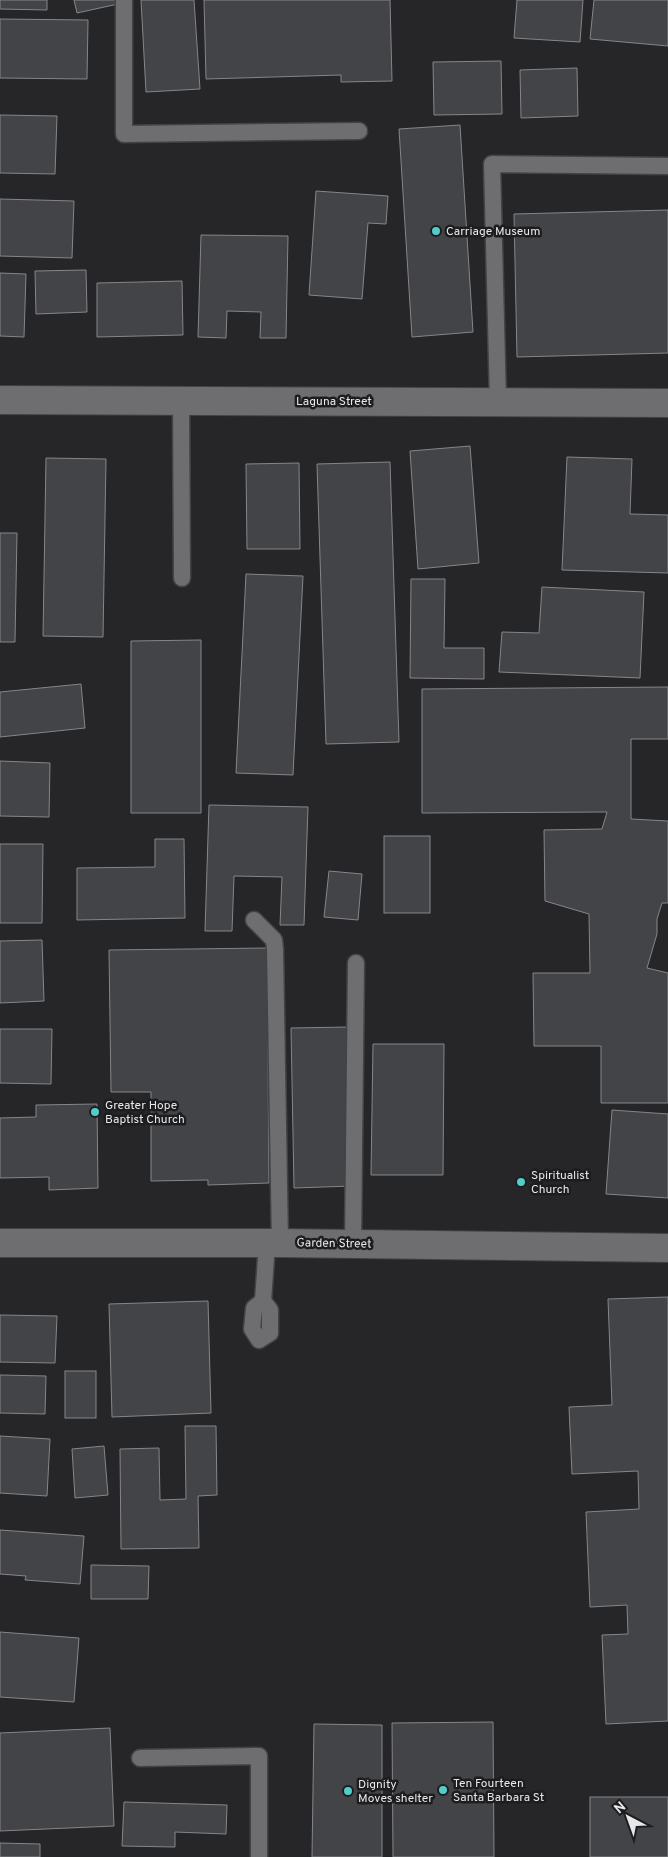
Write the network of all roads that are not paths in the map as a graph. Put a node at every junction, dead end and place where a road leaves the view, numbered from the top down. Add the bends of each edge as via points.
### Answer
1 (124, 0) edge
2 (358, 131) dead end
3 (668, 166) edge
4 (0, 400) edge
5 (181, 400) junction
6 (498, 402) junction
7 (668, 403) edge
8 (182, 578) dead end
9 (254, 920) dead end
10 (356, 963) dead end
11 (0, 1243) edge
12 (274, 1243) junction
13 (353, 1244) junction
14 (668, 1248) edge
15 (263, 1301) dead end
16 (140, 1758) dead end
17 (259, 1857) edge

1 - 2 lane via 124,134
3 - 6 lane via 492,164
4 - 5 street, Laguna Street
5 - 6 street, Laguna Street
5 - 8 lane
6 - 7 street, Laguna Street
9 - 12 lane via 274,940 275,949
10 - 13 lane
11 - 12 street, Garden Street
12 - 13 street, Garden Street
12 - 15 lane
13 - 14 street, Garden Street
16 - 17 lane via 259,1756

